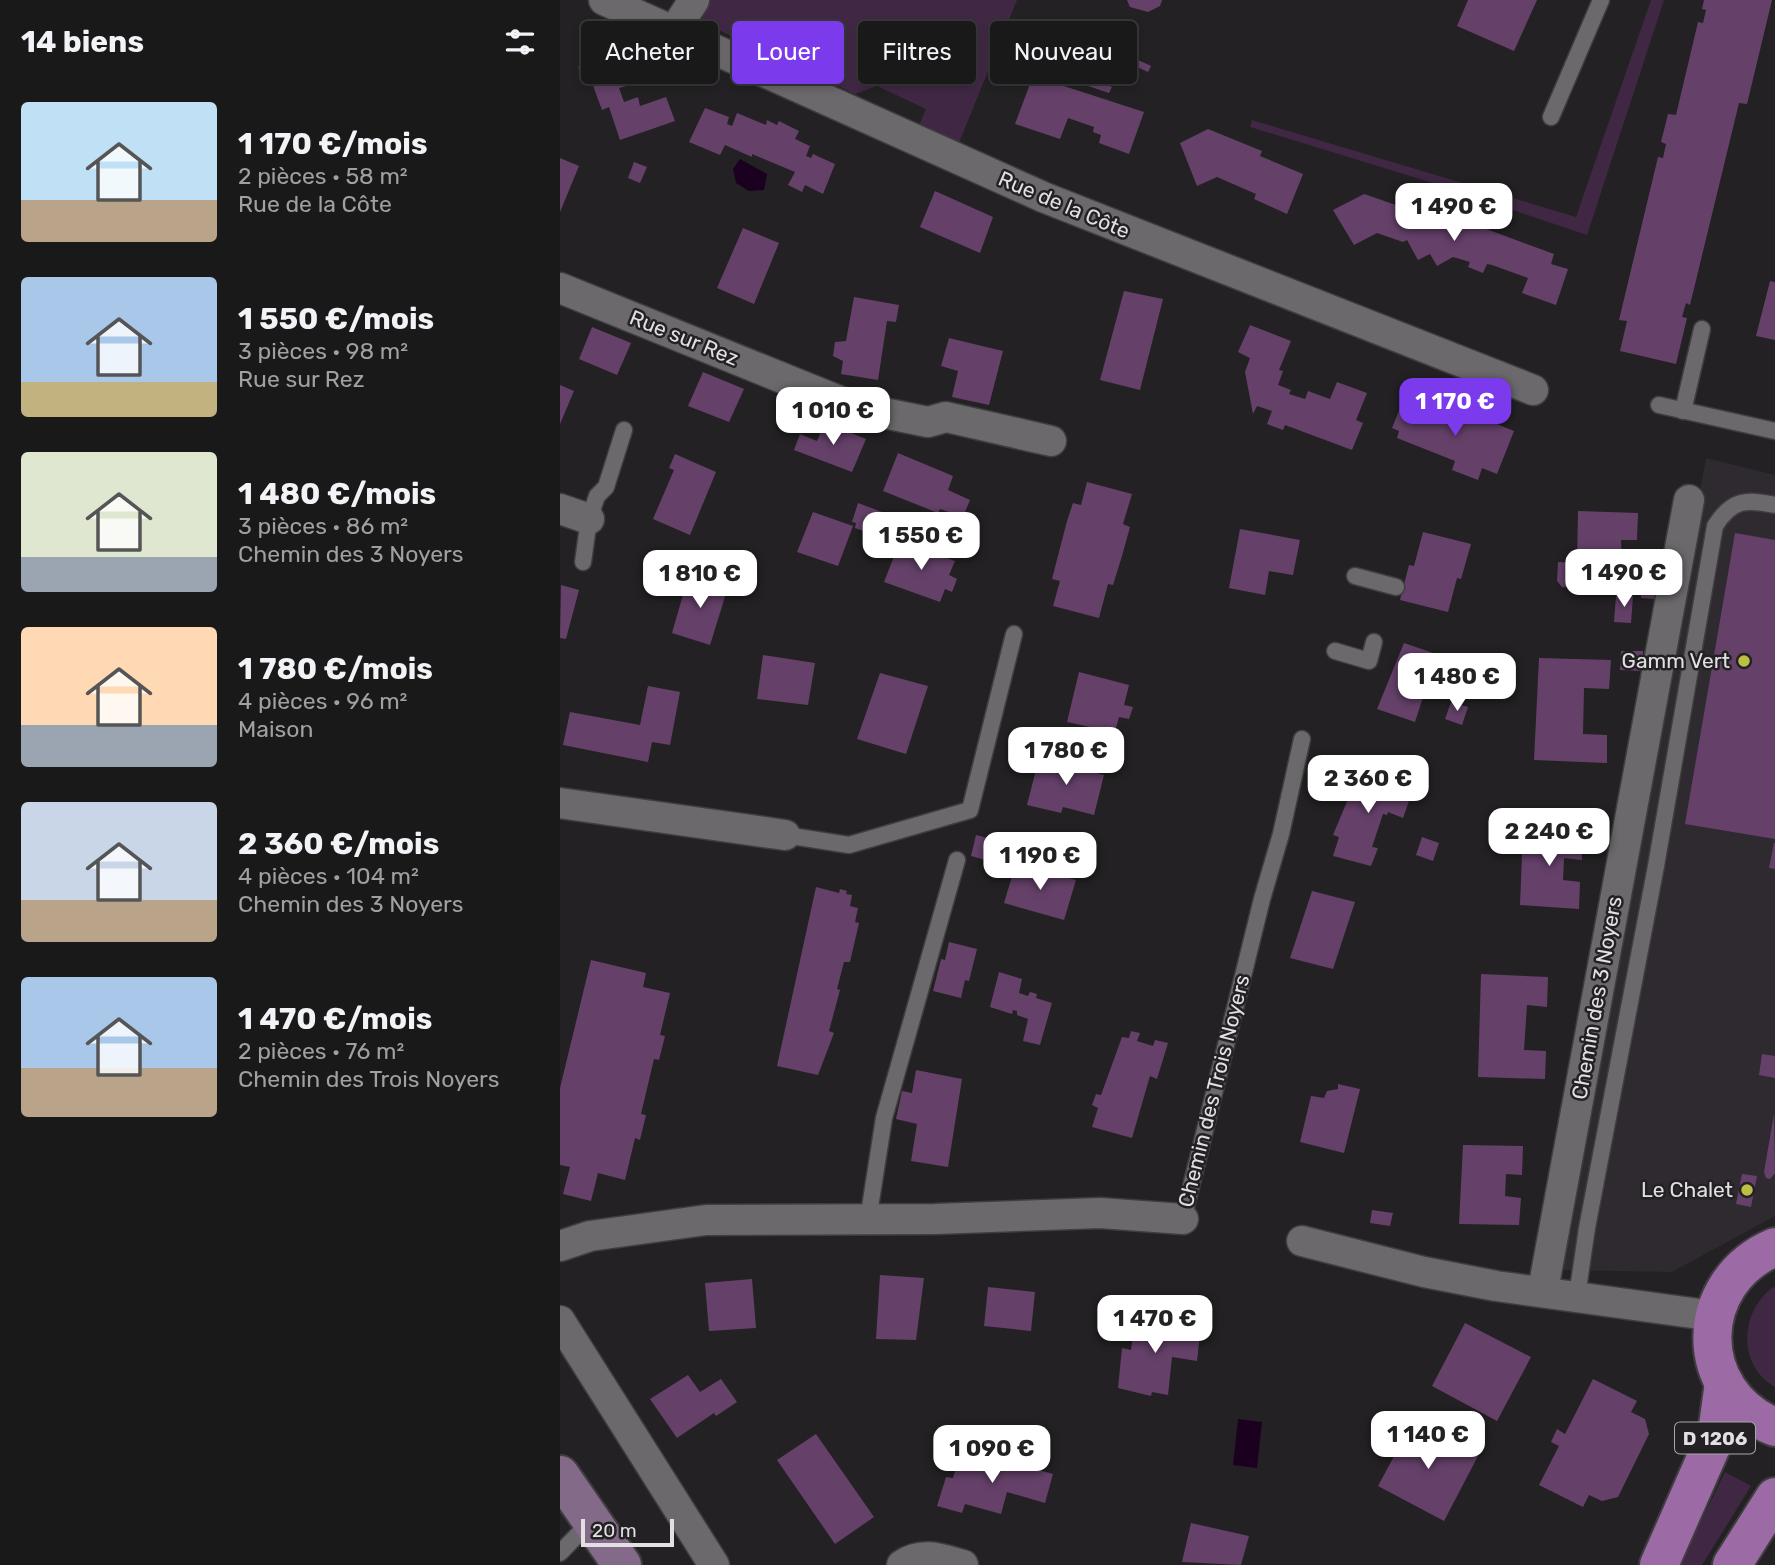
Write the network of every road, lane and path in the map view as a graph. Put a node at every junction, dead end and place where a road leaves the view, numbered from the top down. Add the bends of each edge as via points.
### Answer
1 (604, 0) edge
2 (694, 0) edge
3 (1601, 0) edge
4 (651, 21) edge
5 (680, 21) edge
6 (718, 51) edge
7 (1551, 117) dead end
8 (560, 288) edge
9 (1702, 329) dead end
10 (1533, 390) dead end
11 (1659, 405) dead end
12 (1683, 411) junction
13 (624, 430) dead end
14 (1775, 431) edge
15 (1051, 441) dead end
16 (1689, 500) dead end
17 (1775, 505) edge
18 (560, 509) edge
19 (589, 519) junction
20 (583, 562) dead end
21 (1355, 576) dead end
22 (1396, 587) dead end
23 (1014, 634) dead end
24 (1374, 642) dead end
25 (1335, 651) dead end
26 (1302, 739) dead end
27 (560, 803) edge
28 (785, 835) joint
29 (957, 860) dead end
30 (1183, 1219) joint
31 (868, 1220) junction
32 (1302, 1241) dead end
33 (560, 1246) edge
34 (1775, 1247) edge
35 (1544, 1290) junction
36 (1577, 1296) junction
37 (1714, 1316) junction
38 (560, 1321) edge
39 (1724, 1383) junction
40 (1775, 1427) edge
41 (560, 1475) edge
42 (1775, 1497) edge
43 (591, 1521) junction
44 (560, 1553) edge
45 (622, 1565) edge
46 (714, 1565) edge
47 (902, 1565) edge
48 (963, 1565) edge
49 (1659, 1565) edge
50 (1732, 1565) edge

1 - 4 street, Rue de la Côte
2 - 5 street
3 - 7 lane
6 - 10 street, Rue de la Côte via 1043,197
8 - 15 street, Rue sur Rez via 854,407 928,422 946,417
9 - 12 lane
11 - 12 lane
12 - 14 lane
13 - 19 lane via 606,487 597,496
16 - 35 street, Chemin des 3 Noyers
17 - 36 lane via 1738,503 1724,511 1715,526
18 - 19 street
19 - 20 lane
21 - 22 lane
23 - 28 lane via 970,810 849,845
24 - 25 lane via 1369,661
26 - 30 lane, Chemin des Trois Noyers
27 - 28 street
29 - 31 lane via 884,1118
30 - 31 street, Chemin des Trois Noyers via 1100,1213
31 - 33 street, Chemin des Trois Noyers via 706,1220 590,1236
32 - 35 street via 1424,1272
34 - 37 main road via 1737,1273
35 - 36 street
36 - 37 street
37 - 39 main road via 1712,1343
38 - 46 street
39 - 40 main road via 1748,1412
39 - 49 main road, D 1206 via 1717,1433
41 - 43 main road
42 - 50 main road
43 - 44 lane
43 - 45 main road
47 - 48 street via 919,1557

